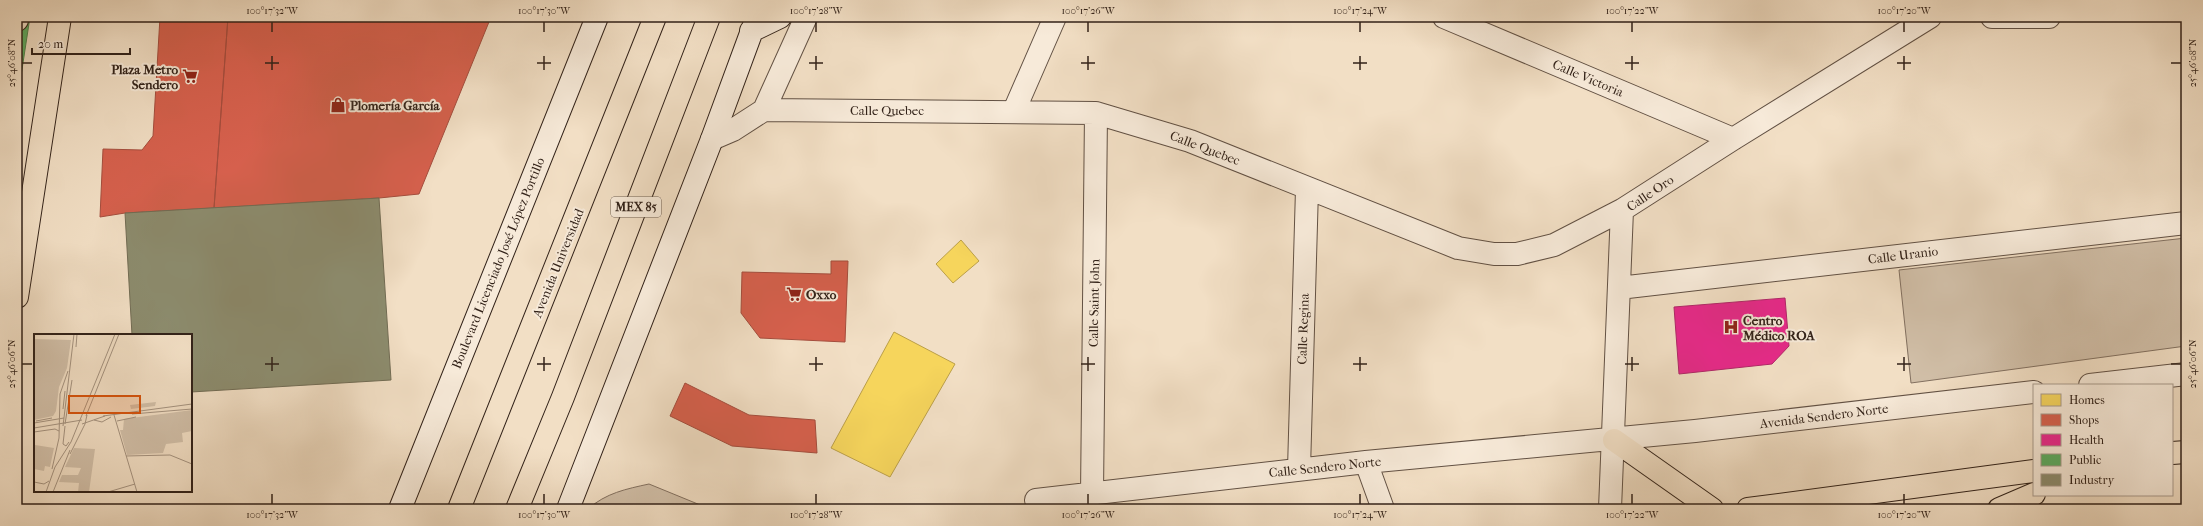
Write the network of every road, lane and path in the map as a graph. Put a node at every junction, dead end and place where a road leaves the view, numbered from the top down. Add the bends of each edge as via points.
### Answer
1 (60, 17) edge
2 (597, 17) edge
3 (655, 17) edge
4 (709, 17) edge
5 (780, 17) edge
6 (806, 17) edge
7 (1055, 17) edge
8 (1444, 17) edge
9 (1930, 17) edge
10 (1992, 17) edge
11 (2049, 17) edge
12 (754, 24) edge
13 (764, 110) junction
14 (1014, 111) junction
15 (1096, 113) junction
16 (712, 139) junction
17 (1733, 139) junction
18 (1307, 188) junction
19 (1622, 210) junction
20 (2186, 223) edge
21 (1619, 288) junction
22 (17, 297) edge
23 (2186, 374) edge
24 (2099, 384) edge
25 (2033, 392) edge
26 (1614, 440) junction
27 (2186, 452) edge
28 (2173, 453) edge
29 (1366, 462) junction
30 (1299, 469) junction
31 (2033, 471) edge
32 (1092, 494) junction
33 (2033, 494) edge
34 (1036, 500) dead end
35 (400, 509) edge
36 (460, 509) edge
37 (517, 509) edge
38 (568, 509) edge
39 (1383, 509) edge
40 (1610, 509) edge
41 (1712, 509) edge
42 (1748, 509) edge
43 (1999, 509) edge

1 - 22 main road
2 - 35 street, Boulevard Licenciado José López Portillo
3 - 36 main road, Avenida Universidad
4 - 37 main road, MEX 85 via 563,397
5 - 12 street
6 - 13 street
7 - 14 street
8 - 17 street, Calle Victoria
9 - 17 street, Calle Oro
10 - 11 street
12 - 16 street
13 - 14 street, Calle Quebec
13 - 16 street via 733,130
14 - 15 street, Calle Quebec
15 - 18 street, Calle Quebec via 1190,141
15 - 32 street, Calle Saint John
16 - 38 street
17 - 19 street, Calle Oro
18 - 19 street, Calle Quebec via 1458,248 1494,254 1517,254 1554,245
18 - 30 street, Calle Regina
19 - 21 street, Calle Oro
20 - 21 street, Calle Uranio
21 - 26 street, Calle Oro
23 - 24 street
25 - 26 street, Avenida Sendero Norte
26 - 29 street, Calle Sendero Norte
26 - 40 street, Calle Oro
26 - 41 main road
27 - 28 main road
29 - 30 street, Calle Sendero Norte
29 - 39 street
30 - 32 street, Calle Sendero Norte
31 - 42 main road
32 - 34 street, Calle Sendero Norte
33 - 43 main road

